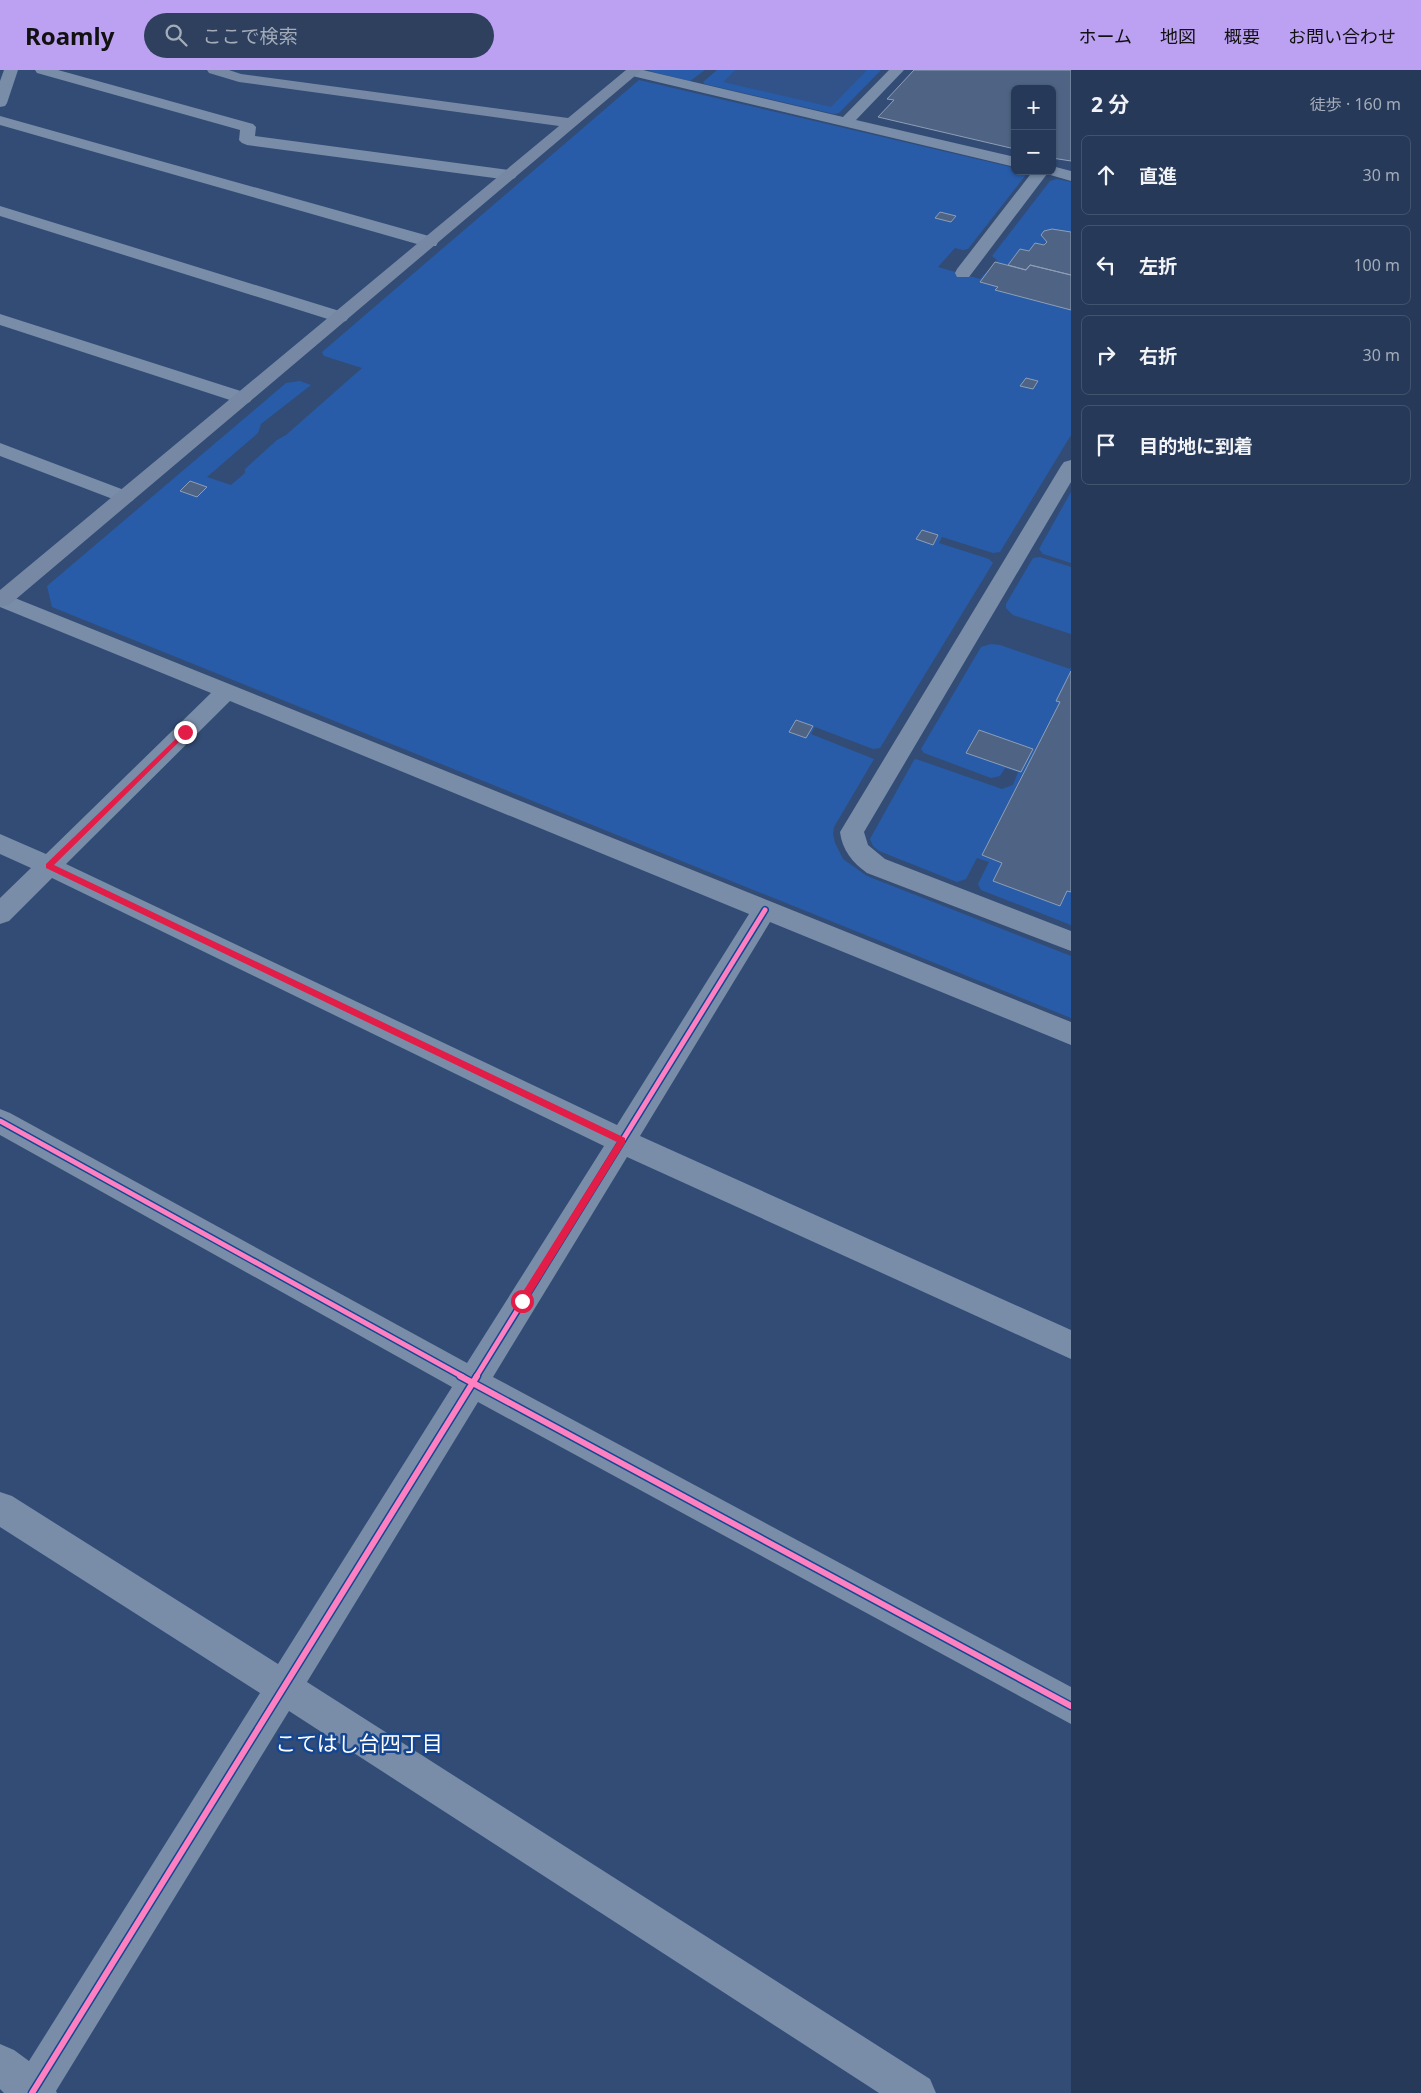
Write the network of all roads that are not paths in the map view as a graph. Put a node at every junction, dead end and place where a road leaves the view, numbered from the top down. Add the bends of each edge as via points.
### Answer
1 (11, 70) edge
2 (42, 70) edge
3 (214, 70) edge
4 (898, 70) edge
5 (634, 71) edge
6 (705, 76) dead end
7 (693, 87) junction
8 (0, 103) edge
9 (0, 120) edge
10 (846, 122) junction
11 (572, 123) junction
12 (1011, 161) edge
13 (1056, 172) edge
14 (509, 175) junction
15 (1039, 175) edge
16 (1071, 176) edge
17 (0, 211) edge
18 (430, 242) junction
19 (963, 272) dead end
20 (340, 317) junction
21 (0, 319) edge
22 (242, 398) junction
23 (0, 449) edge
24 (1071, 466) edge
25 (125, 497) junction
26 (1, 600) edge
27 (226, 692) junction
28 (0, 843) edge
29 (49, 866) junction
30 (765, 910) junction
31 (0, 914) edge
32 (1071, 941) edge
33 (1071, 1034) edge
34 (0, 1121) edge
35 (622, 1140) junction
36 (1071, 1345) edge
37 (472, 1382) junction
38 (0, 1508) edge
39 (283, 1688) junction
40 (1071, 1706) edge
41 (0, 2064) edge
42 (34, 2092) edge
43 (916, 2093) edge

1 - 8 street
2 - 14 street via 248,127 247,140
3 - 11 street via 239,78
4 - 10 street
5 - 7 street
5 - 11 street
6 - 7 street
7 - 10 street
9 - 18 street
10 - 12 street
11 - 14 street
13 - 16 street
14 - 18 street
15 - 19 street
17 - 20 street
18 - 20 street
20 - 22 street
21 - 22 street
22 - 25 street
23 - 25 street
24 - 32 street via 852,832 852,841 857,851 876,866
25 - 26 street
26 - 27 street
27 - 29 street
27 - 30 street
28 - 29 street
29 - 31 street
29 - 35 street
30 - 33 street
30 - 35 street
34 - 37 street
35 - 36 street
35 - 37 street
37 - 39 street
37 - 40 street
38 - 39 street
39 - 42 street
39 - 43 street
41 - 42 street

